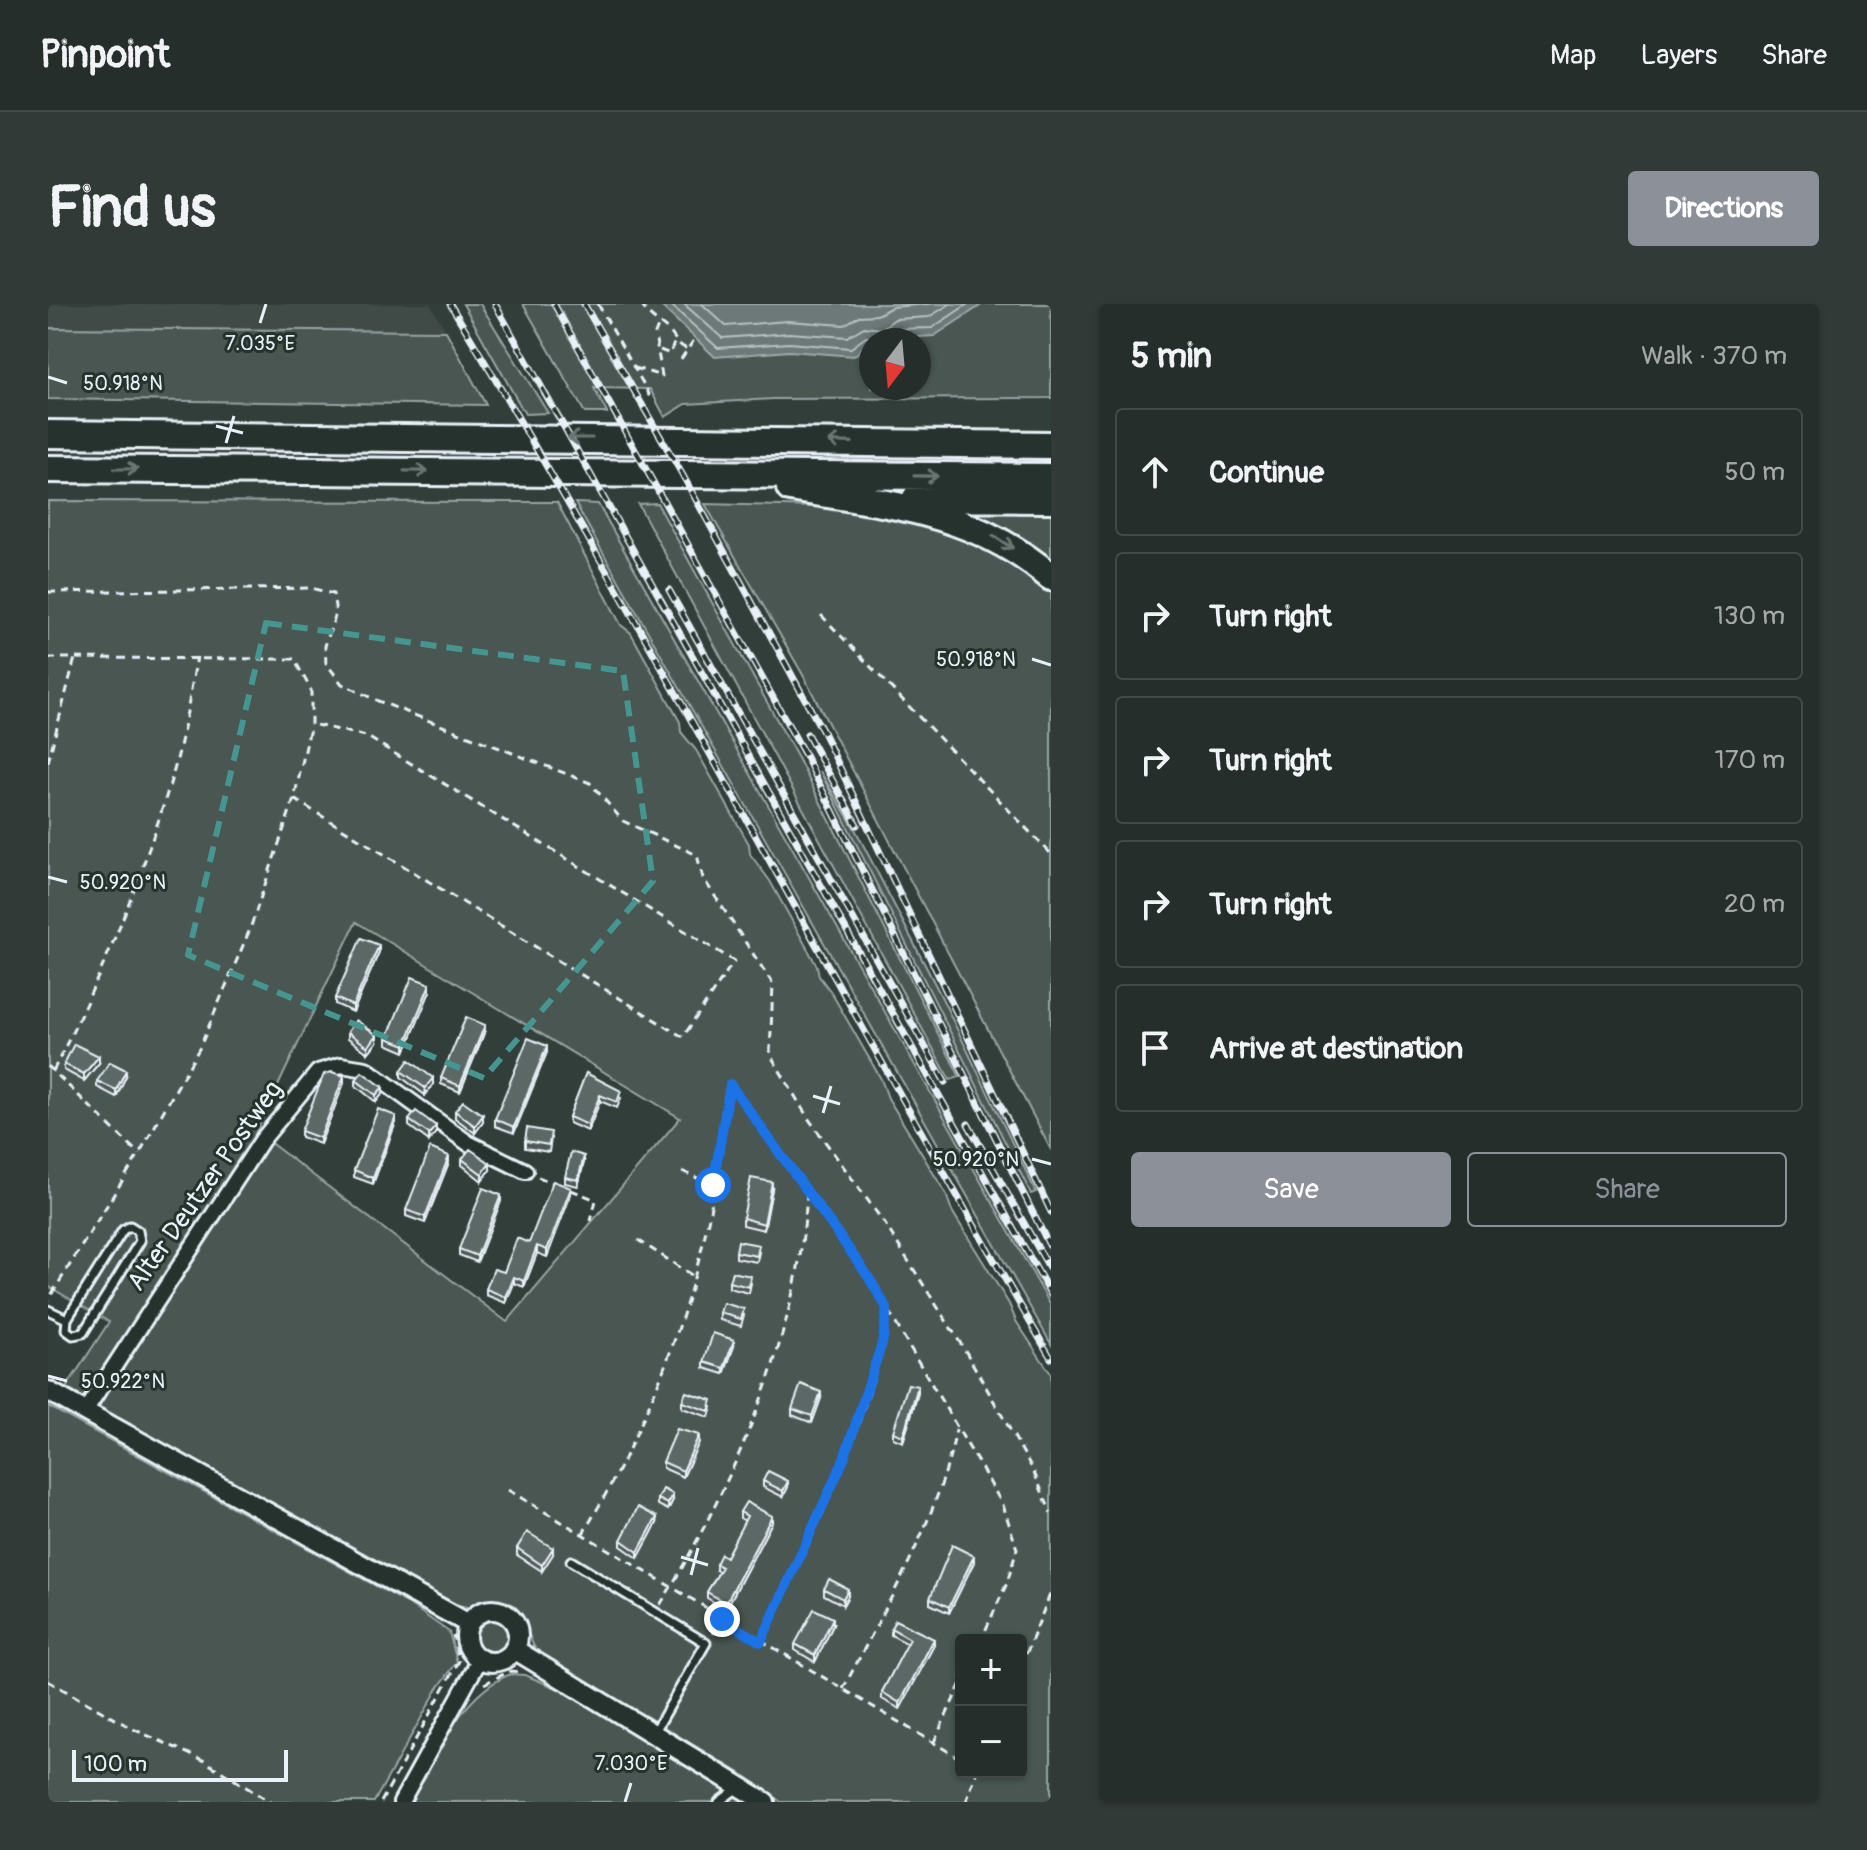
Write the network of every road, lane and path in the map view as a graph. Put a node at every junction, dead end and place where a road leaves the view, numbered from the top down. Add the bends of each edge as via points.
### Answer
1 (598, 304) edge
2 (641, 304) edge
3 (658, 326) junction
4 (694, 340) dead end
5 (674, 342) junction
6 (687, 349) junction
7 (660, 350) junction
8 (681, 359) dead end
9 (633, 367) junction
10 (647, 399) dead end
11 (48, 434) edge
12 (1051, 434) edge
13 (918, 444) junction
14 (1051, 445) edge
15 (48, 469) edge
16 (708, 474) junction
17 (1051, 477) edge
18 (848, 498) junction
19 (1051, 499) edge
20 (1051, 577) edge
21 (48, 592) edge
22 (821, 615) dead end
23 (197, 656) junction
24 (48, 658) edge
25 (75, 658) junction
26 (311, 724) junction
27 (48, 762) edge
28 (294, 799) junction
29 (1051, 854) edge
30 (48, 1066) edge
31 (53, 1071) junction
32 (139, 1154) junction
33 (525, 1171) joint
34 (682, 1171) dead end
35 (553, 1183) edge
36 (713, 1185) junction
37 (567, 1188) edge
38 (807, 1190) junction
39 (591, 1221) dead end
40 (638, 1240) dead end
41 (693, 1276) junction
42 (48, 1300) edge
43 (887, 1308) junction
44 (48, 1310) edge
45 (67, 1319) junction
46 (48, 1391) edge
47 (85, 1411) junction
48 (956, 1426) junction
49 (508, 1490) dead end
50 (1051, 1513) edge
51 (582, 1535) junction
52 (571, 1561) dead end
53 (671, 1588) junction
54 (1051, 1592) edge
55 (656, 1613) junction
56 (722, 1619) junction
57 (469, 1624) junction
58 (984, 1634) edge
59 (761, 1642) junction
60 (706, 1643) junction
61 (514, 1649) junction
62 (1027, 1652) edge
63 (480, 1659) junction
64 (451, 1675) dead end
65 (48, 1681) edge
66 (843, 1689) junction
67 (955, 1696) edge
68 (654, 1733) junction
69 (934, 1742) junction
70 (955, 1755) edge
71 (975, 1778) edge
72 (740, 1785) junction
73 (270, 1802) edge
74 (381, 1802) edge
75 (401, 1802) edge
76 (719, 1802) edge
77 (765, 1802) edge
78 (966, 1802) edge

1 - 9 path
2 - 3 path
3 - 5 path
3 - 7 path
4 - 6 path
5 - 6 path
5 - 7 path via 670,354
6 - 8 path
7 - 9 path via 662,376
9 - 10 path
13 -> 11 highway
12 - 13 highway
13 - 14 highway
15 -> 16 highway
16 -> 17 highway
16 - 18 highway
18 - 19 highway
18 -> 20 highway via 947,516 993,535
21 - 50 path via 311,588 333,594 336,613 325,646 326,663 342,684 590,783 623,821 697,855 703,878 773,984 770,1054 966,1352 1033,1470
22 - 29 path
23 - 25 path
23 - 26 path via 294,659 311,690
23 - 31 path via 173,775 110,953
24 - 25 path
25 - 27 path
26 - 28 path
26 - 28 path via 366,736 734,961 683,1037
28 - 32 path via 226,989 200,1047
30 - 31 path
31 - 32 path
32 - 42 path
33 - 35 path
33 - 47 street, Alter Deutzer Postweg via 468,1143 366,1069 341,1065 318,1072 262,1140
34 - 36 path
36 - 38 path via 730,1084
36 - 41 path
37 - 39 path via 596,1200
38 - 43 path
38 - 53 path via 792,1295 771,1362 743,1442
40 - 41 path
41 - 51 path via 644,1422
43 - 48 path
43 - 59 path via 883,1340 844,1459
44 - 45 lane
45 - 45 lane via 123,1230 130,1226 138,1231 140,1241 83,1333 67,1332
46 - 47 street
47 - 57 street
48 - 58 path via 1003,1505 1017,1549
48 - 66 path via 951,1457 916,1541
49 - 51 path
51 - 53 path
52 - 55 lane
53 - 55 path
53 - 56 path
54 - 62 path
55 - 60 lane
56 - 59 path
56 - 60 path
57 - 61 street via 485,1612 504,1614 517,1629
57 - 63 street via 467,1644
59 - 66 path
60 - 68 lane
61 - 63 street via 499,1661
61 - 68 street
63 - 75 street
64 - 74 path
65 - 73 path via 133,1729 203,1760
66 - 69 path
67 - 69 path
68 - 72 street
69 - 70 path
71 - 78 path
72 - 76 lane
72 - 77 street

